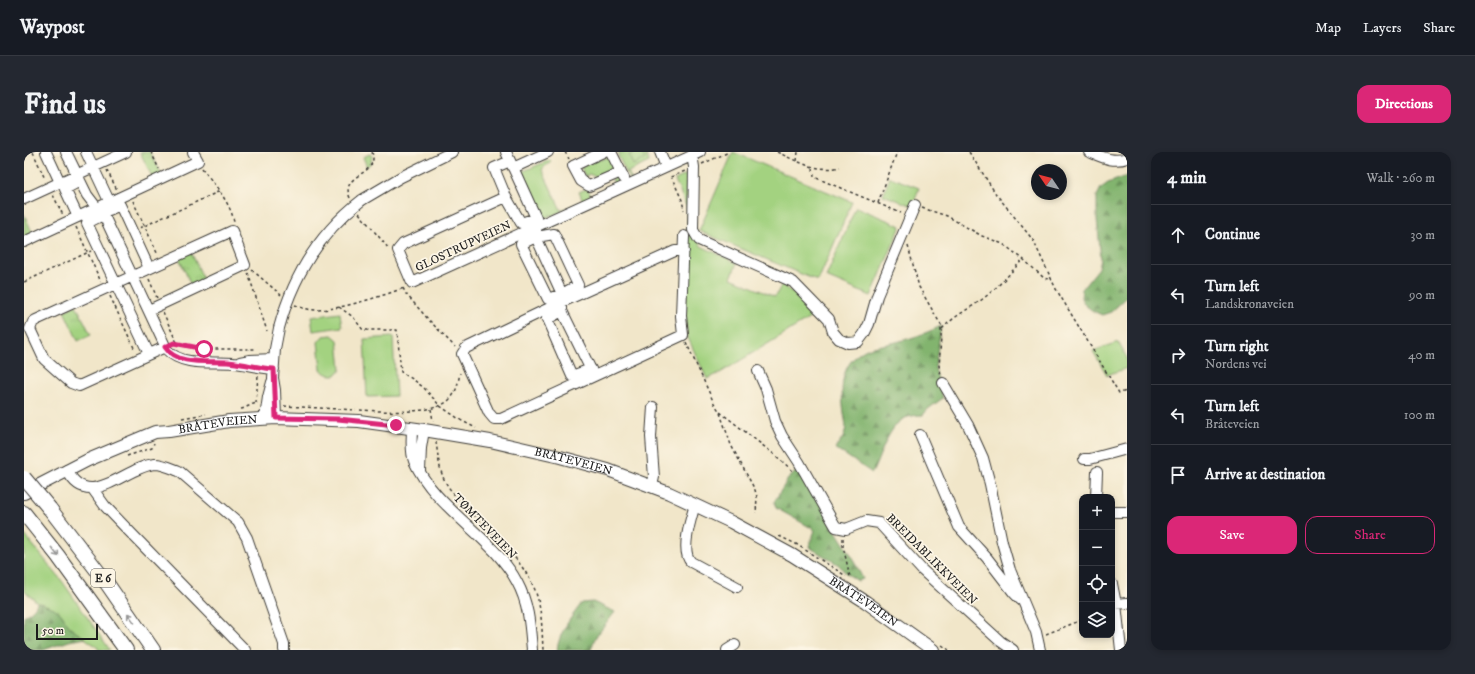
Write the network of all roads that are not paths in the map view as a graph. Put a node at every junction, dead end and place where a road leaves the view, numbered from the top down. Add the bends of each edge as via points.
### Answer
1 (46, 152) edge
2 (66, 152) edge
3 (86, 152) edge
4 (126, 152) edge
5 (548, 152) edge
6 (603, 152) edge
7 (611, 152) edge
8 (660, 152) edge
9 (1089, 152) edge
10 (446, 153) edge
11 (696, 154) edge
12 (196, 157) edge
13 (1127, 158) edge
14 (510, 160) edge
15 (93, 167) junction
16 (666, 167) junction
17 (621, 172) junction
18 (58, 178) dead end
19 (79, 178) junction
20 (628, 185) junction
21 (506, 196) junction
22 (24, 199) edge
23 (110, 203) junction
24 (915, 205) road end
25 (101, 212) junction
26 (72, 220) junction
27 (536, 222) junction
28 (684, 236) dead end
29 (536, 237) junction
30 (24, 242) edge
31 (684, 251) junction
32 (150, 268) junction
33 (135, 281) junction
34 (118, 288) junction
35 (562, 302) junction
36 (149, 310) junction
37 (165, 347) junction
38 (149, 354) junction
39 (274, 369) junction
40 (758, 371) dead end
41 (593, 373) junction
42 (943, 383) road end
43 (653, 407) dead end
44 (270, 418) junction
45 (423, 427) junction
46 (920, 435) dead end
47 (1127, 449) edge
48 (1084, 459) dead end
49 (67, 470) junction
50 (1097, 472) dead end
51 (24, 478) edge
52 (652, 486) junction
53 (92, 488) junction
54 (24, 493) edge
55 (1096, 494) edge
56 (695, 505) junction
57 (1115, 512) edge
58 (1127, 512) edge
59 (27, 517) edge
60 (737, 587) dead end
61 (1115, 599) edge
62 (1024, 602) junction
63 (1127, 602) edge
64 (1116, 604) junction
65 (126, 650) edge
66 (153, 650) edge
67 (245, 650) edge
68 (284, 650) edge
69 (532, 650) edge
70 (933, 650) edge
71 (1013, 650) edge
72 (1040, 650) edge
73 (1121, 650) edge

1 - 18 street
2 - 19 street
3 - 15 street
4 - 15 street
5 - 14 street
6 - 17 street via 573,166 580,181 588,186
7 - 17 street
8 - 16 street
9 - 13 street via 1106,159 1119,161
10 - 39 street, bridge via 362,200 336,223 312,252 286,305 279,328
11 - 16 street, GLOSTRUPVEIEN
11 - 24 street via 694,230 699,240 793,282 829,319 833,332 839,339 848,343 858,342 869,324 877,296
12 - 23 street via 163,178
14 - 21 street, GLOSTRUPVEIEN via 494,168
14 - 27 street
15 - 19 street
15 - 23 street
16 - 20 street, GLOSTRUPVEIEN
17 - 20 street
19 - 22 street
19 - 25 street via 87,196
19 - 26 street via 65,189
20 - 27 street, GLOSTRUPVEIEN via 560,217
21 - 27 street, GLOSTRUPVEIEN via 521,223
21 - 27 street, GLOSTRUPVEIEN via 403,244 398,250 412,284
23 - 25 street
25 - 26 street
25 - 32 street via 120,205
25 - 33 street
25 - 34 street via 87,223
26 - 30 street
27 - 29 street
28 - 31 street
29 - 35 street
29 - 35 street via 521,244 548,298
29 - 35 street via 554,234 578,285
31 - 35 street via 675,251
31 - 41 street via 681,316 683,335
32 - 33 street
32 - 36 street via 232,231 245,265
33 - 34 street
33 - 36 street
34 - 38 street
34 - 38 street via 105,289 33,322 31,333 44,359 79,386
35 - 41 street
35 - 41 street via 547,319 572,376
35 - 41 street via 470,345 464,350 463,356 494,419 501,419
36 - 37 street
37 - 38 street
37 - 39 street via 182,359 235,363 250,360
39 - 44 street via 268,397
40 - 71 street, BREIDABLIKKVEIEN via 778,428 836,527 846,529 866,520 878,523 926,574
42 - 62 street via 968,425 983,458 1002,542 1010,570
43 - 52 street
44 - 45 main road, BRÅTEVEIEN via 338,419
44 - 49 main road, BRÅTEVEIEN via 214,423 147,434
45 - 52 main road, BRÅTEVEIEN via 560,457 602,468
45 - 69 street, TØMTEVEIEN via 420,471 436,494 496,553 512,573 528,608
46 - 62 street via 959,527
47 - 48 street
49 - 53 street via 73,480 82,486
49 - 54 main road, BRÅTEVEIEN
50 - 55 street
66 -> 51 highway, E 6, bridge via 106,582
52 - 56 main road, BRÅTEVEIEN
53 - 67 street via 105,506
53 - 68 street via 107,485 154,464 179,471 238,522 247,538
56 - 60 street via 688,535 687,557 691,562
56 - 70 main road, BRÅTEVEIEN via 798,559 866,602
57 - 58 street
59 -> 65 highway, E 6
61 - 64 street
62 - 72 street
63 - 64 street
64 - 73 street

